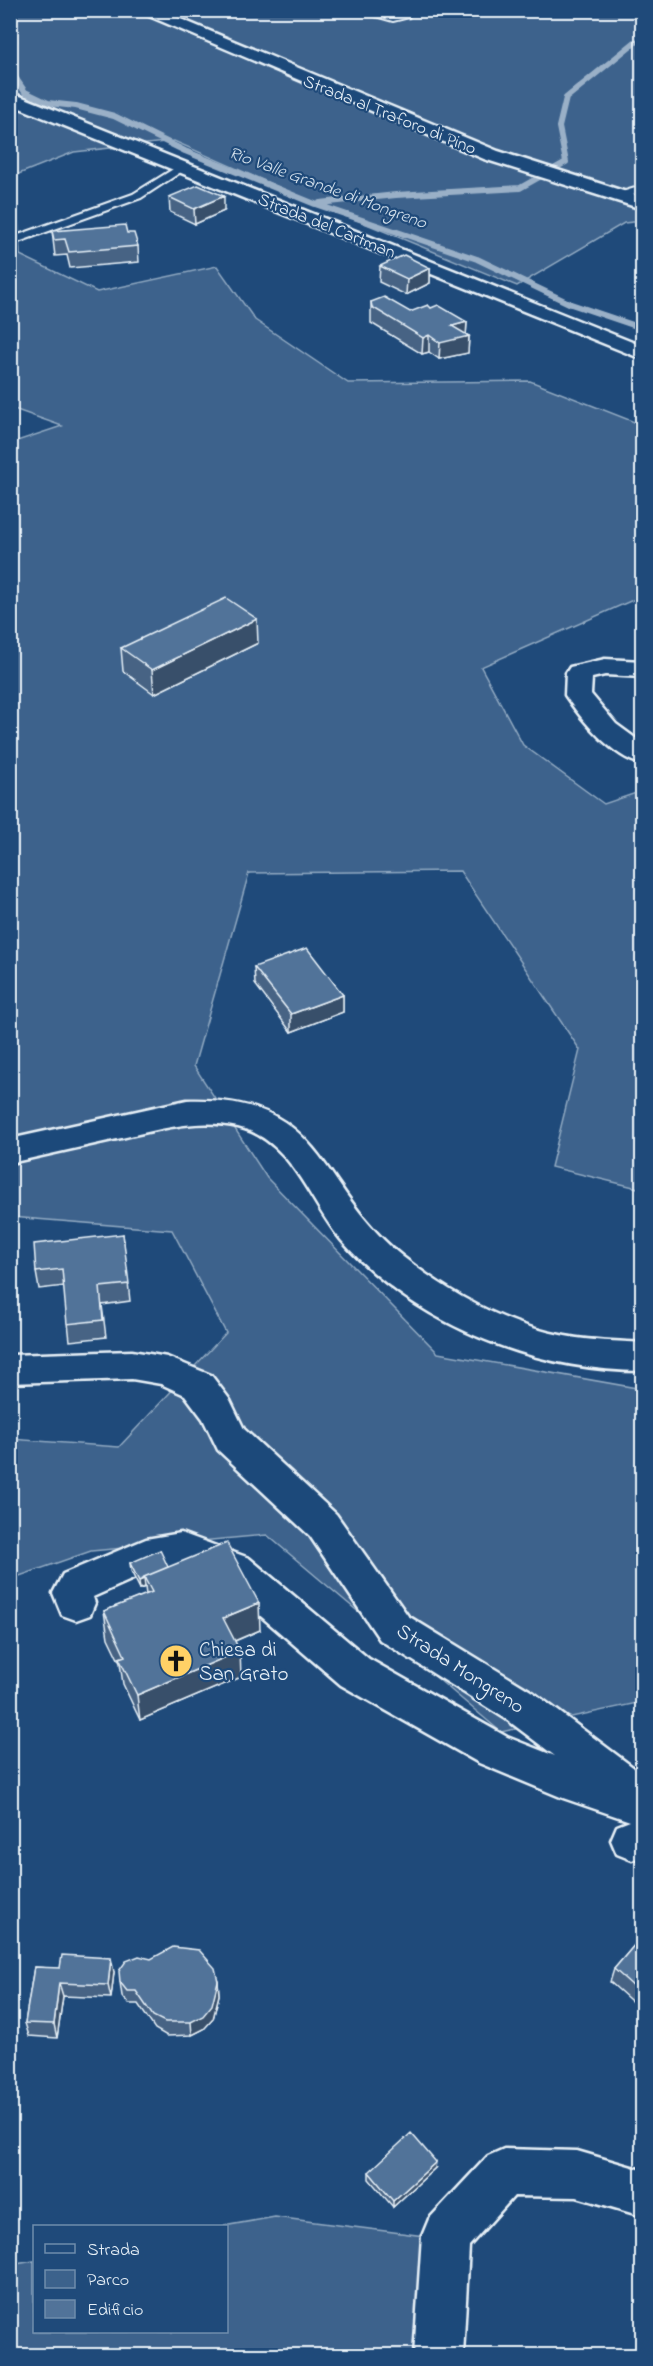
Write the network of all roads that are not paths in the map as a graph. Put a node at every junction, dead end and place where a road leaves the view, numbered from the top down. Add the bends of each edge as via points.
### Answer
1 (143, 10) edge
2 (359, 10) edge
3 (406, 10) edge
4 (10, 97) edge
5 (183, 166) junction
6 (642, 189) edge
7 (618, 195) junction
8 (642, 203) edge
9 (10, 242) edge
10 (642, 353) edge
11 (642, 669) edge
12 (642, 756) edge
13 (10, 1151) edge
14 (642, 1357) edge
15 (10, 1369) edge
16 (76, 1603) dead end
17 (642, 1798) edge
18 (639, 1827) edge
19 (642, 2193) edge
20 (438, 2355) edge

1 - 7 street, Strada al Traforo di Pino via 491,154
2 - 3 lane via 393,18 405,15
4 - 5 street, Strada del Cartman
5 - 9 lane via 137,196
5 - 10 street, Strada del Cartman
6 - 7 lane
7 - 8 street, Strada al Traforo di Pino
11 - 12 street via 605,667 579,673 578,695 607,730
13 - 14 street via 187,1112 238,1112 265,1123 291,1142 360,1238 405,1276 459,1312 510,1336 563,1350 613,1358
15 - 17 street, Strada Mongreno via 132,1365 167,1371 198,1385 217,1410 231,1439 323,1525 394,1628 520,1706
16 - 18 street via 72,1593 77,1586 146,1555 182,1549 235,1570 355,1672 493,1750 563,1779
19 - 20 street via 577,2174 504,2172 446,2236

